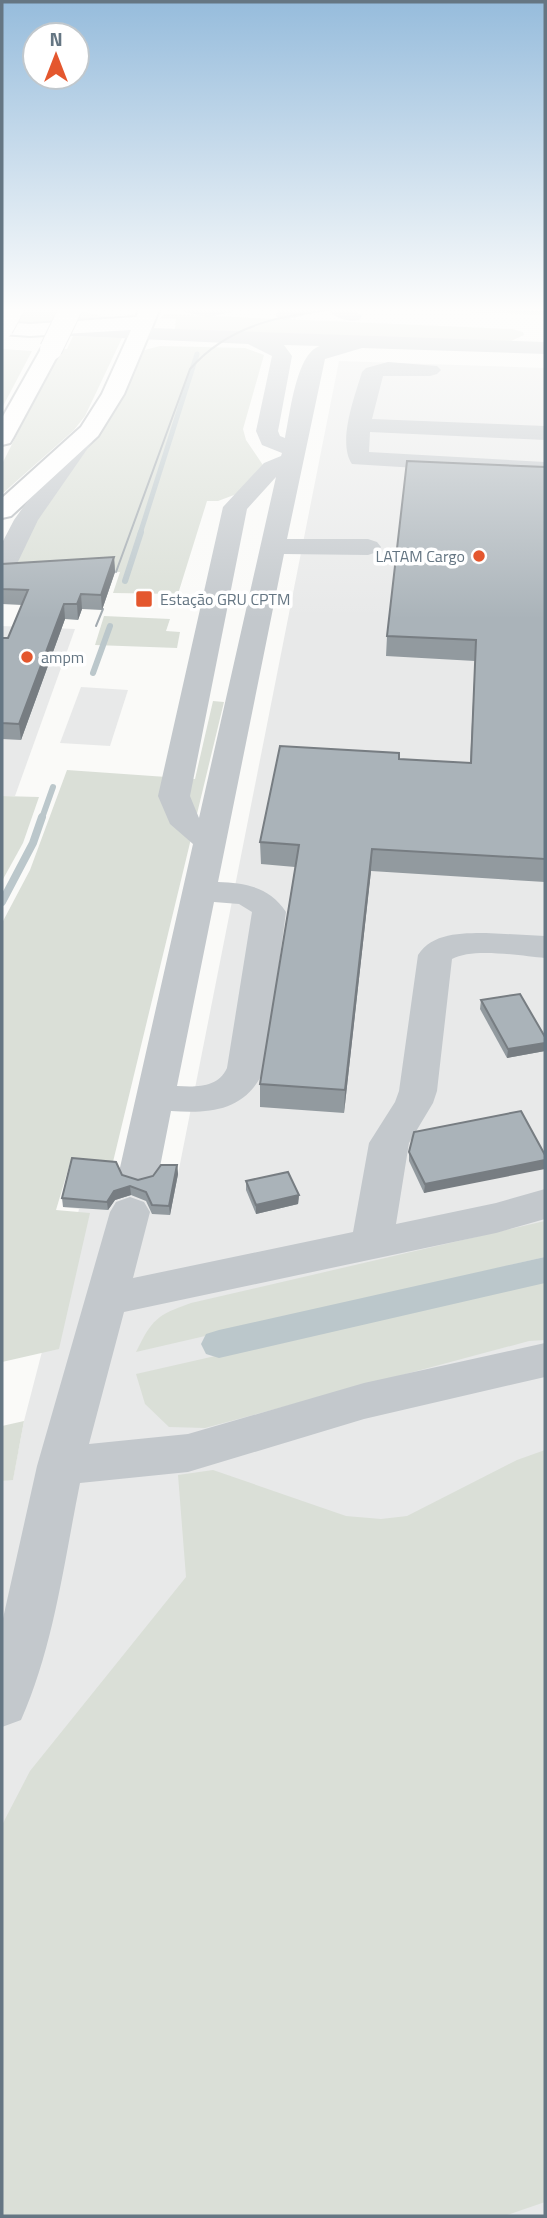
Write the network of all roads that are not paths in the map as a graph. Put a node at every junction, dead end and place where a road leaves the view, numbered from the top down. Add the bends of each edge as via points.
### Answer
1 (17, 412) edge
2 (103, 412) edge
3 (269, 412) joint
4 (280, 412) edge
5 (334, 412) edge
6 (337, 412) edge
7 (358, 412) edge
8 (545, 433) edge
9 (86, 435) junction
10 (2, 438) edge
11 (291, 455) junction
12 (545, 469) edge
13 (2, 511) edge
14 (272, 546) junction
15 (368, 547) dead end
16 (2, 568) edge
17 (199, 682) junction
18 (242, 685) junction
19 (208, 839) junction
20 (197, 892) junction
21 (545, 947) edge
22 (155, 1097) junction
23 (545, 1204) edge
24 (372, 1244) junction
25 (104, 1300) junction
26 (545, 1360) edge
27 (61, 1466) junction
28 (2, 1703) edge

1 - 10 main road, bridge
2 - 9 main road
3 - 4 street
3 - 11 street via 270,440
5 - 11 street
6 - 12 street via 360,459
7 - 8 street
9 - 13 main road
9 - 16 street via 26,520
11 - 14 street
11 - 17 street via 235,507
14 - 15 street
14 - 18 street
17 - 18 street
17 - 19 street via 174,796 176,811 187,827
18 - 19 street
19 - 20 street
20 - 22 street
20 - 22 street via 252,897 269,912 246,1068 235,1088 222,1095
21 - 24 street via 455,944 435,955 418,1091 389,1143
22 - 25 street
23 - 24 street
24 - 25 street
25 - 27 street
26 - 27 street via 364,1401 188,1453
27 - 28 street via 27,1623

